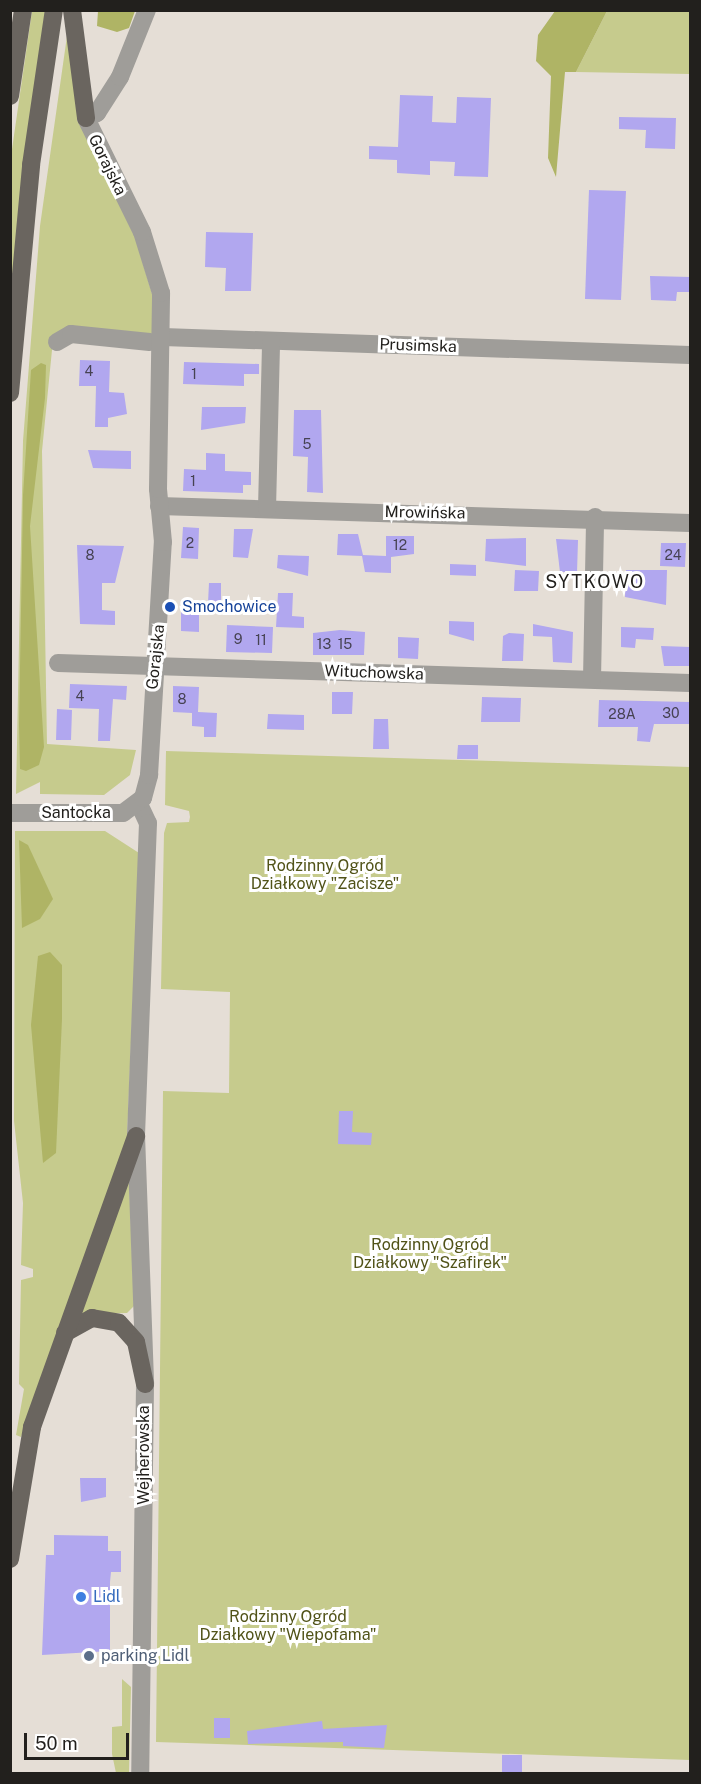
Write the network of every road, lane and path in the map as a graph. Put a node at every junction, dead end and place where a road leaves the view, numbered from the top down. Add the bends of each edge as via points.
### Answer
1 (23, 10) edge
2 (54, 10) edge
3 (72, 10) edge
4 (147, 10) edge
5 (10, 96) edge
6 (86, 118) junction
7 (156, 339) junction
8 (57, 342) dead end
9 (271, 342) junction
10 (682, 355) edge
11 (10, 393) edge
12 (159, 506) junction
13 (267, 509) junction
14 (595, 517) junction
15 (688, 522) edge
16 (58, 663) dead end
17 (154, 665) junction
18 (592, 679) junction
19 (690, 683) edge
20 (139, 804) junction
21 (17, 813) edge
22 (136, 1136) junction
23 (65, 1333) junction
24 (145, 1384) junction
25 (10, 1559) edge
26 (140, 1773) edge

1 - 5 main road
2 - 11 main road via 30,175
3 - 6 main road
4 - 6 street via 120,77 97,113
6 - 7 street, Gorajska via 153,262
7 - 8 street, Prusimska via 70,334
7 - 9 street, Prusimska
7 - 12 street, Gorajska
9 - 10 street, Prusimska
9 - 13 street
12 - 13 street, Mrowińska
12 - 17 street, Gorajska via 163,542
13 - 14 street, Mrowińska
14 - 15 street, Mrowińska
14 - 18 street
16 - 17 street, Wituchowska
17 - 18 street, Wituchowska
17 - 20 street, Gorajska via 149,775
18 - 19 street, Wituchowska
20 - 21 street, Santocka via 123,813
20 - 22 street via 148,823
22 - 23 main road
22 - 24 street, Wejherowska
23 - 24 main road via 92,1318 118,1323 136,1342
23 - 25 main road via 32,1427
24 - 26 street, Wejherowska

